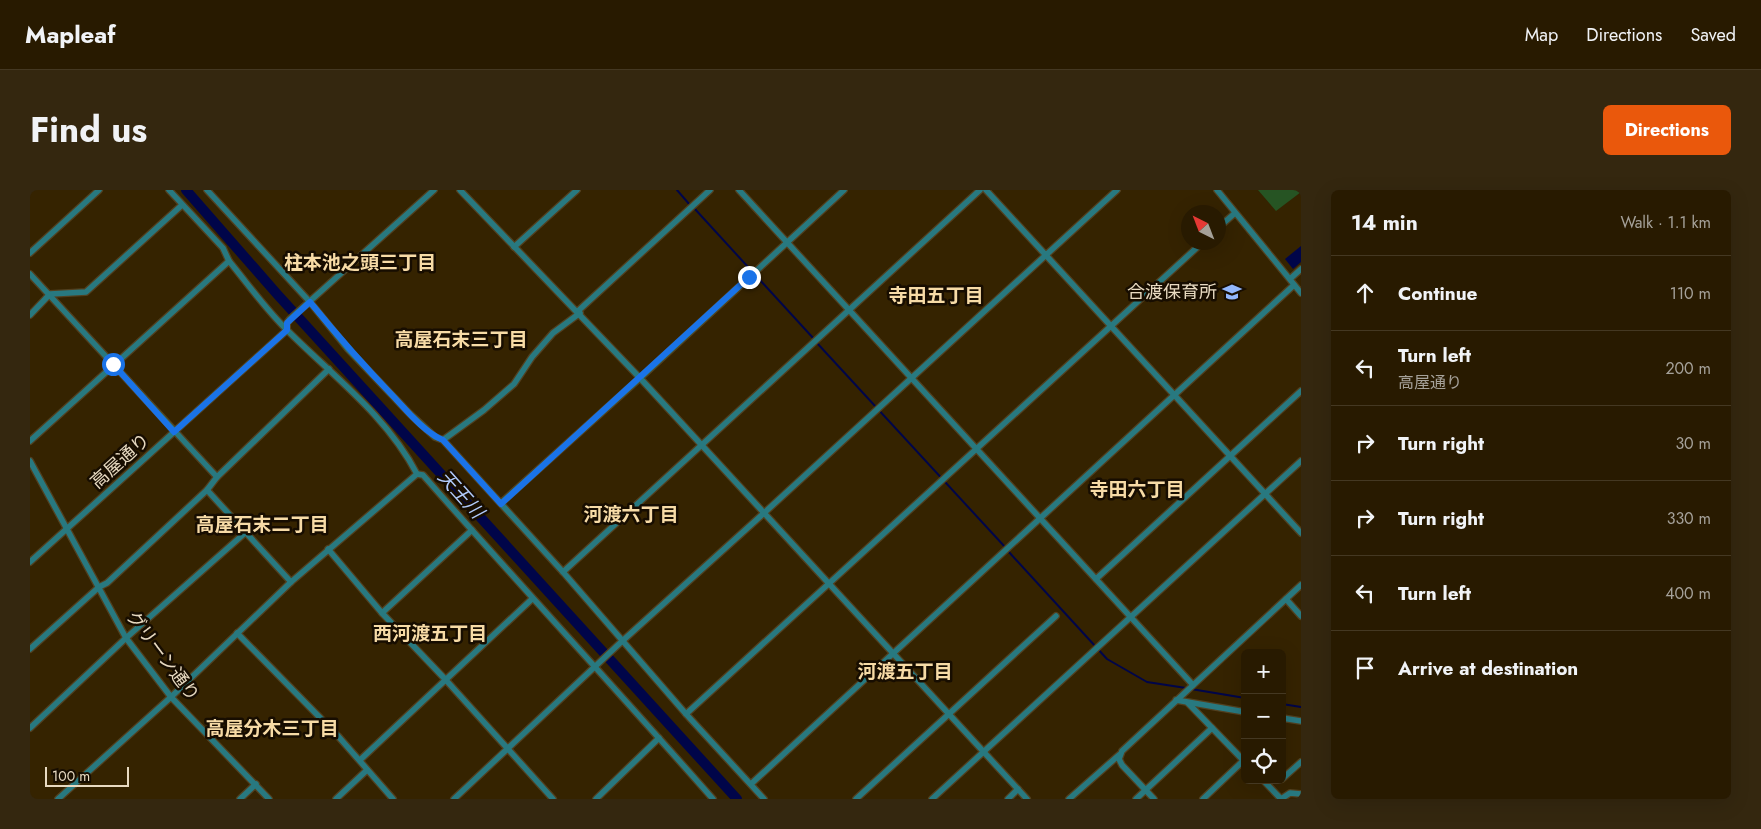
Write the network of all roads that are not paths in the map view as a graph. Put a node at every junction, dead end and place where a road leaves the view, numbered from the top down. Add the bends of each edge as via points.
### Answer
1 (99, 190) edge
2 (168, 190) edge
3 (207, 190) edge
4 (434, 190) edge
5 (460, 190) edge
6 (577, 190) edge
7 (710, 190) edge
8 (739, 190) edge
9 (844, 190) edge
10 (980, 190) edge
11 (986, 190) edge
12 (1116, 190) edge
13 (1217, 190) edge
14 (182, 204) junction
15 (1235, 213) junction
16 (1226, 221) edge
17 (787, 242) junction
18 (514, 247) junction
19 (1194, 250) edge
20 (30, 253) edge
21 (1046, 256) junction
22 (229, 261) junction
23 (1301, 269) edge
24 (30, 274) edge
25 (1291, 278) junction
26 (1294, 285) junction
27 (1301, 293) edge
28 (50, 294) junction
29 (310, 302) junction
30 (849, 310) junction
31 (579, 312) junction
32 (30, 315) edge
33 (1111, 326) junction
34 (287, 330) junction
35 (113, 364) junction
36 (330, 369) junction
37 (640, 378) junction
38 (912, 378) junction
39 (1301, 391) edge
40 (1174, 396) junction
41 (174, 432) junction
42 (443, 440) junction
43 (30, 441) edge
44 (702, 445) junction
45 (978, 449) junction
46 (1230, 456) junction
47 (30, 461) edge
48 (1301, 462) edge
49 (417, 474) junction
50 (217, 477) junction
51 (207, 490) junction
52 (1265, 494) junction
53 (501, 504) junction
54 (764, 513) junction
55 (1041, 518) junction
56 (66, 529) junction
57 (472, 530) junction
58 (246, 532) junction
59 (1301, 533) edge
60 (328, 549) junction
61 (30, 562) edge
62 (563, 572) junction
63 (1096, 579) junction
64 (291, 582) junction
65 (830, 585) junction
66 (1301, 585) edge
67 (99, 587) junction
68 (532, 599) junction
69 (1286, 600) junction
70 (382, 612) junction
71 (1056, 616) dead end
72 (1301, 616) edge
73 (1131, 617) junction
74 (237, 633) junction
75 (126, 638) junction
76 (621, 642) junction
77 (30, 649) edge
78 (892, 654) junction
79 (597, 664) junction
80 (445, 679) junction
81 (1192, 685) junction
82 (170, 697) junction
83 (1179, 698) junction
84 (1188, 703) junction
85 (1241, 711) edge
86 (686, 714) junction
87 (949, 714) junction
88 (1286, 719) edge
89 (1301, 721) edge
90 (30, 728) edge
91 (1212, 728) junction
92 (659, 738) junction
93 (507, 750) junction
94 (983, 752) junction
95 (1119, 755) junction
96 (1241, 758) edge
97 (360, 760) junction
98 (1301, 762) edge
99 (1241, 764) edge
100 (367, 770) junction
101 (1286, 776) edge
102 (256, 784) junction
103 (751, 784) junction
104 (1267, 784) edge
105 (1278, 784) edge
106 (1018, 789) junction
107 (1272, 789) junction
108 (1145, 790) junction
109 (1301, 794) edge
110 (58, 799) edge
111 (240, 799) edge
112 (269, 799) edge
113 (336, 799) edge
114 (393, 799) edge
115 (454, 799) edge
116 (553, 799) edge
117 (596, 799) edge
118 (713, 799) edge
119 (764, 799) edge
120 (856, 799) edge
121 (932, 799) edge
122 (1008, 799) edge
123 (1027, 799) edge
124 (1069, 799) edge
125 (1136, 799) edge
126 (1154, 799) edge
127 (1203, 799) edge
128 (1281, 799) edge

1 - 20 street
2 - 14 street
3 - 29 street
4 - 29 street
5 - 18 street
6 - 18 street
7 - 31 street
8 - 17 street
9 - 17 street
10 - 30 street
11 - 21 street
12 - 21 street
13 - 15 street
14 - 22 street via 223,248
14 - 28 street via 86,292
15 - 16 street
15 - 25 street
17 - 30 street
17 - 37 street
18 - 31 street
19 - 33 street
21 - 33 street
21 - 38 street
22 - 34 street
22 - 35 street
23 - 25 street
24 - 28 street
25 - 26 street
26 - 27 street
26 - 40 street
28 - 32 street
28 - 35 street
29 - 34 street via 290,319
29 - 42 street via 348,349 410,414
30 - 38 street
30 - 44 street
31 - 37 street
31 - 42 street via 553,332 514,384
33 - 40 street
33 - 45 street
34 - 36 street
34 - 41 street, 高屋通り
35 - 41 street
35 - 43 street
36 - 49 street via 398,442
36 - 50 street
37 - 44 street
37 - 53 street
38 - 45 street
38 - 54 street
39 - 46 street
40 - 46 street
40 - 55 street
41 - 50 street
41 - 56 street, 高屋通り
42 - 53 street
44 - 54 street
44 - 62 street
45 - 55 street
45 - 65 street
46 - 52 street
46 - 63 street
47 - 56 street, グリーン通り
48 - 52 street
49 - 57 street via 423,475
49 - 60 street
50 - 51 street
51 - 58 street
51 - 67 street
52 - 59 street
52 - 73 street
53 - 62 street
54 - 65 street
54 - 76 street
55 - 63 street
55 - 78 street
56 - 61 street, 高屋通り
56 - 67 street, グリーン通り
57 - 68 street
57 - 70 street
58 - 64 street
58 - 75 street
60 - 64 street
60 - 70 street
62 - 76 street
63 - 73 street
64 - 74 street
65 - 78 street
65 - 86 street
66 - 69 street
67 - 75 street, グリーン通り
67 - 77 street
68 - 79 street
68 - 80 street
69 - 72 street
69 - 81 street
70 - 80 street
71 - 87 street
73 - 81 street
73 - 94 street
74 - 82 street
74 - 97 street
75 - 82 street, グリーン通り
75 - 90 street
76 - 79 street
76 - 86 street
78 - 87 street
78 - 103 street
79 - 92 street
79 - 93 street
80 - 93 street
80 - 97 street
81 - 83 street
82 - 102 street, グリーン通り
82 - 110 street
83 - 84 street
83 - 95 street
84 - 85 street
84 - 91 street
86 - 103 street
87 - 94 street
87 - 120 street
88 - 89 street
91 - 96 street
91 - 108 street
92 - 117 street
92 - 118 street
93 - 115 street
93 - 116 street
94 - 106 street
94 - 121 street
95 - 108 street via 1122,765
95 - 124 street
97 - 100 street
98 - 101 street
99 - 127 street
100 - 113 street
100 - 114 street
102 - 111 street
102 - 112 street, グリーン通り
103 - 119 street
104 - 107 street
105 - 107 street
106 - 122 street
106 - 123 street
107 - 128 street
108 - 125 street
108 - 126 street
109 - 128 street via 1290,793

